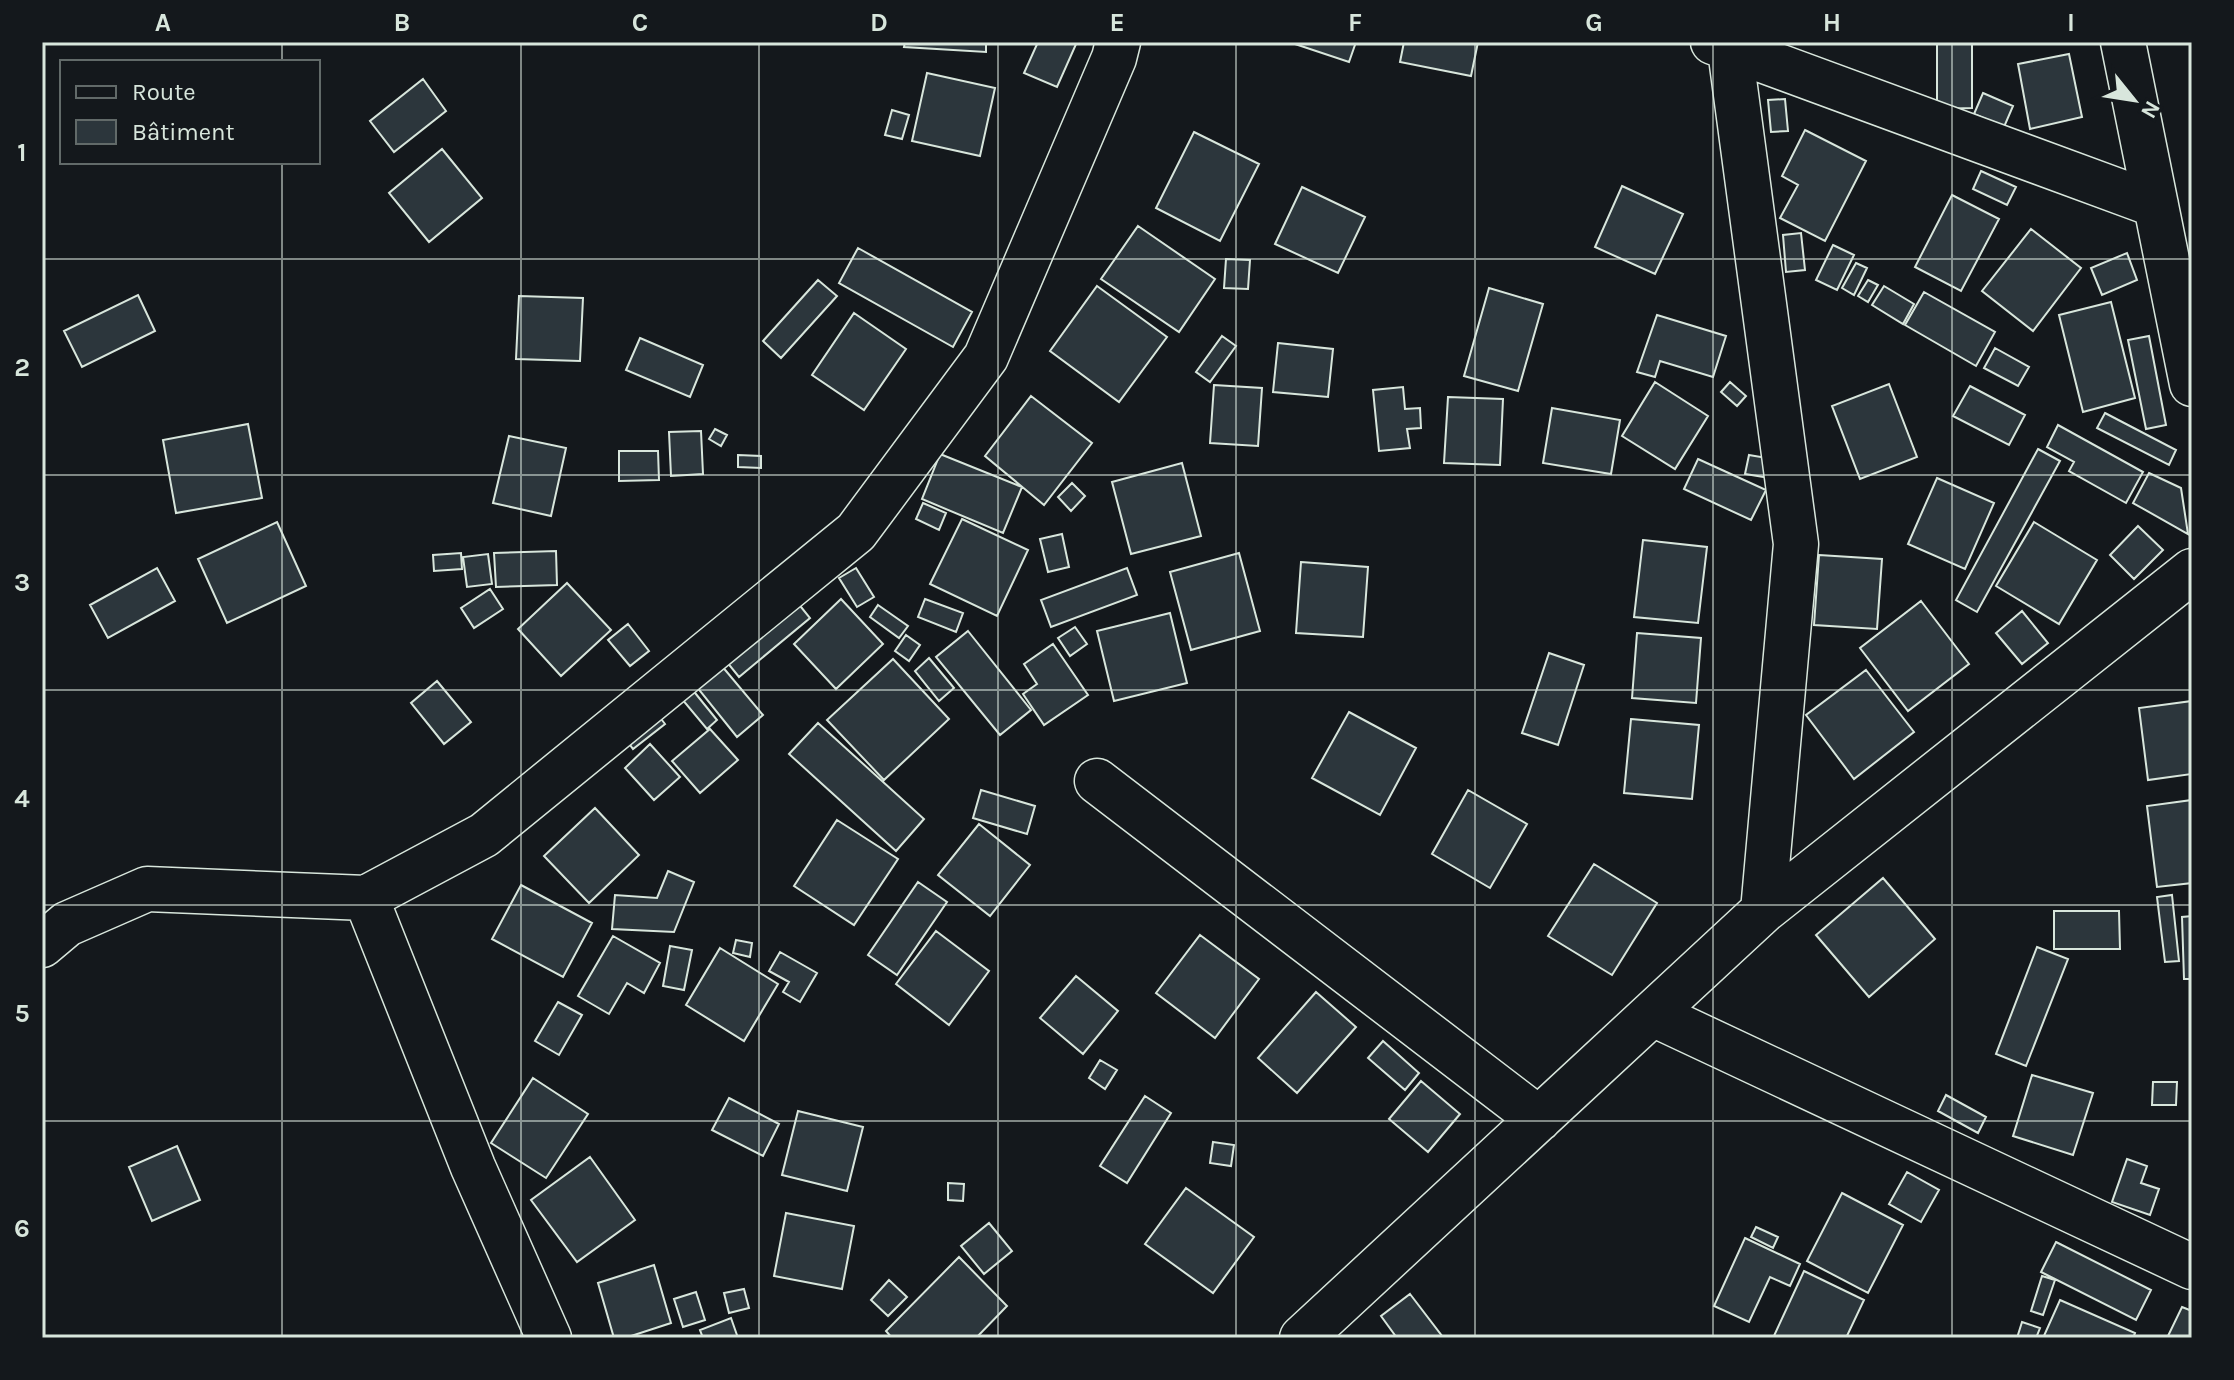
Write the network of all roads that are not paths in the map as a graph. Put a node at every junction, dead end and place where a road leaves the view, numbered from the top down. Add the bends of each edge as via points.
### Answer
1 (1118, 42) edge
2 (2123, 42) edge
3 (1724, 44) edge
4 (2156, 205) junction
5 (2192, 384) edge
6 (2192, 571) edge
7 (1097, 781) dead end
8 (366, 898) junction
9 (1763, 911) junction
10 (42, 945) edge
11 (1653, 1014) junction
12 (1539, 1119) junction
13 (2192, 1267) edge
14 (549, 1338) edge
15 (1302, 1338) edge

1 - 8 street via 986,357 856,532 484,835
2 - 4 street
3 - 4 street
3 - 9 street via 1796,544
4 - 5 street
6 - 9 street
7 - 12 street
8 - 10 street via 147,889 67,924
8 - 14 street via 473,1167
9 - 11 street
11 - 12 street
11 - 13 street
12 - 15 street

